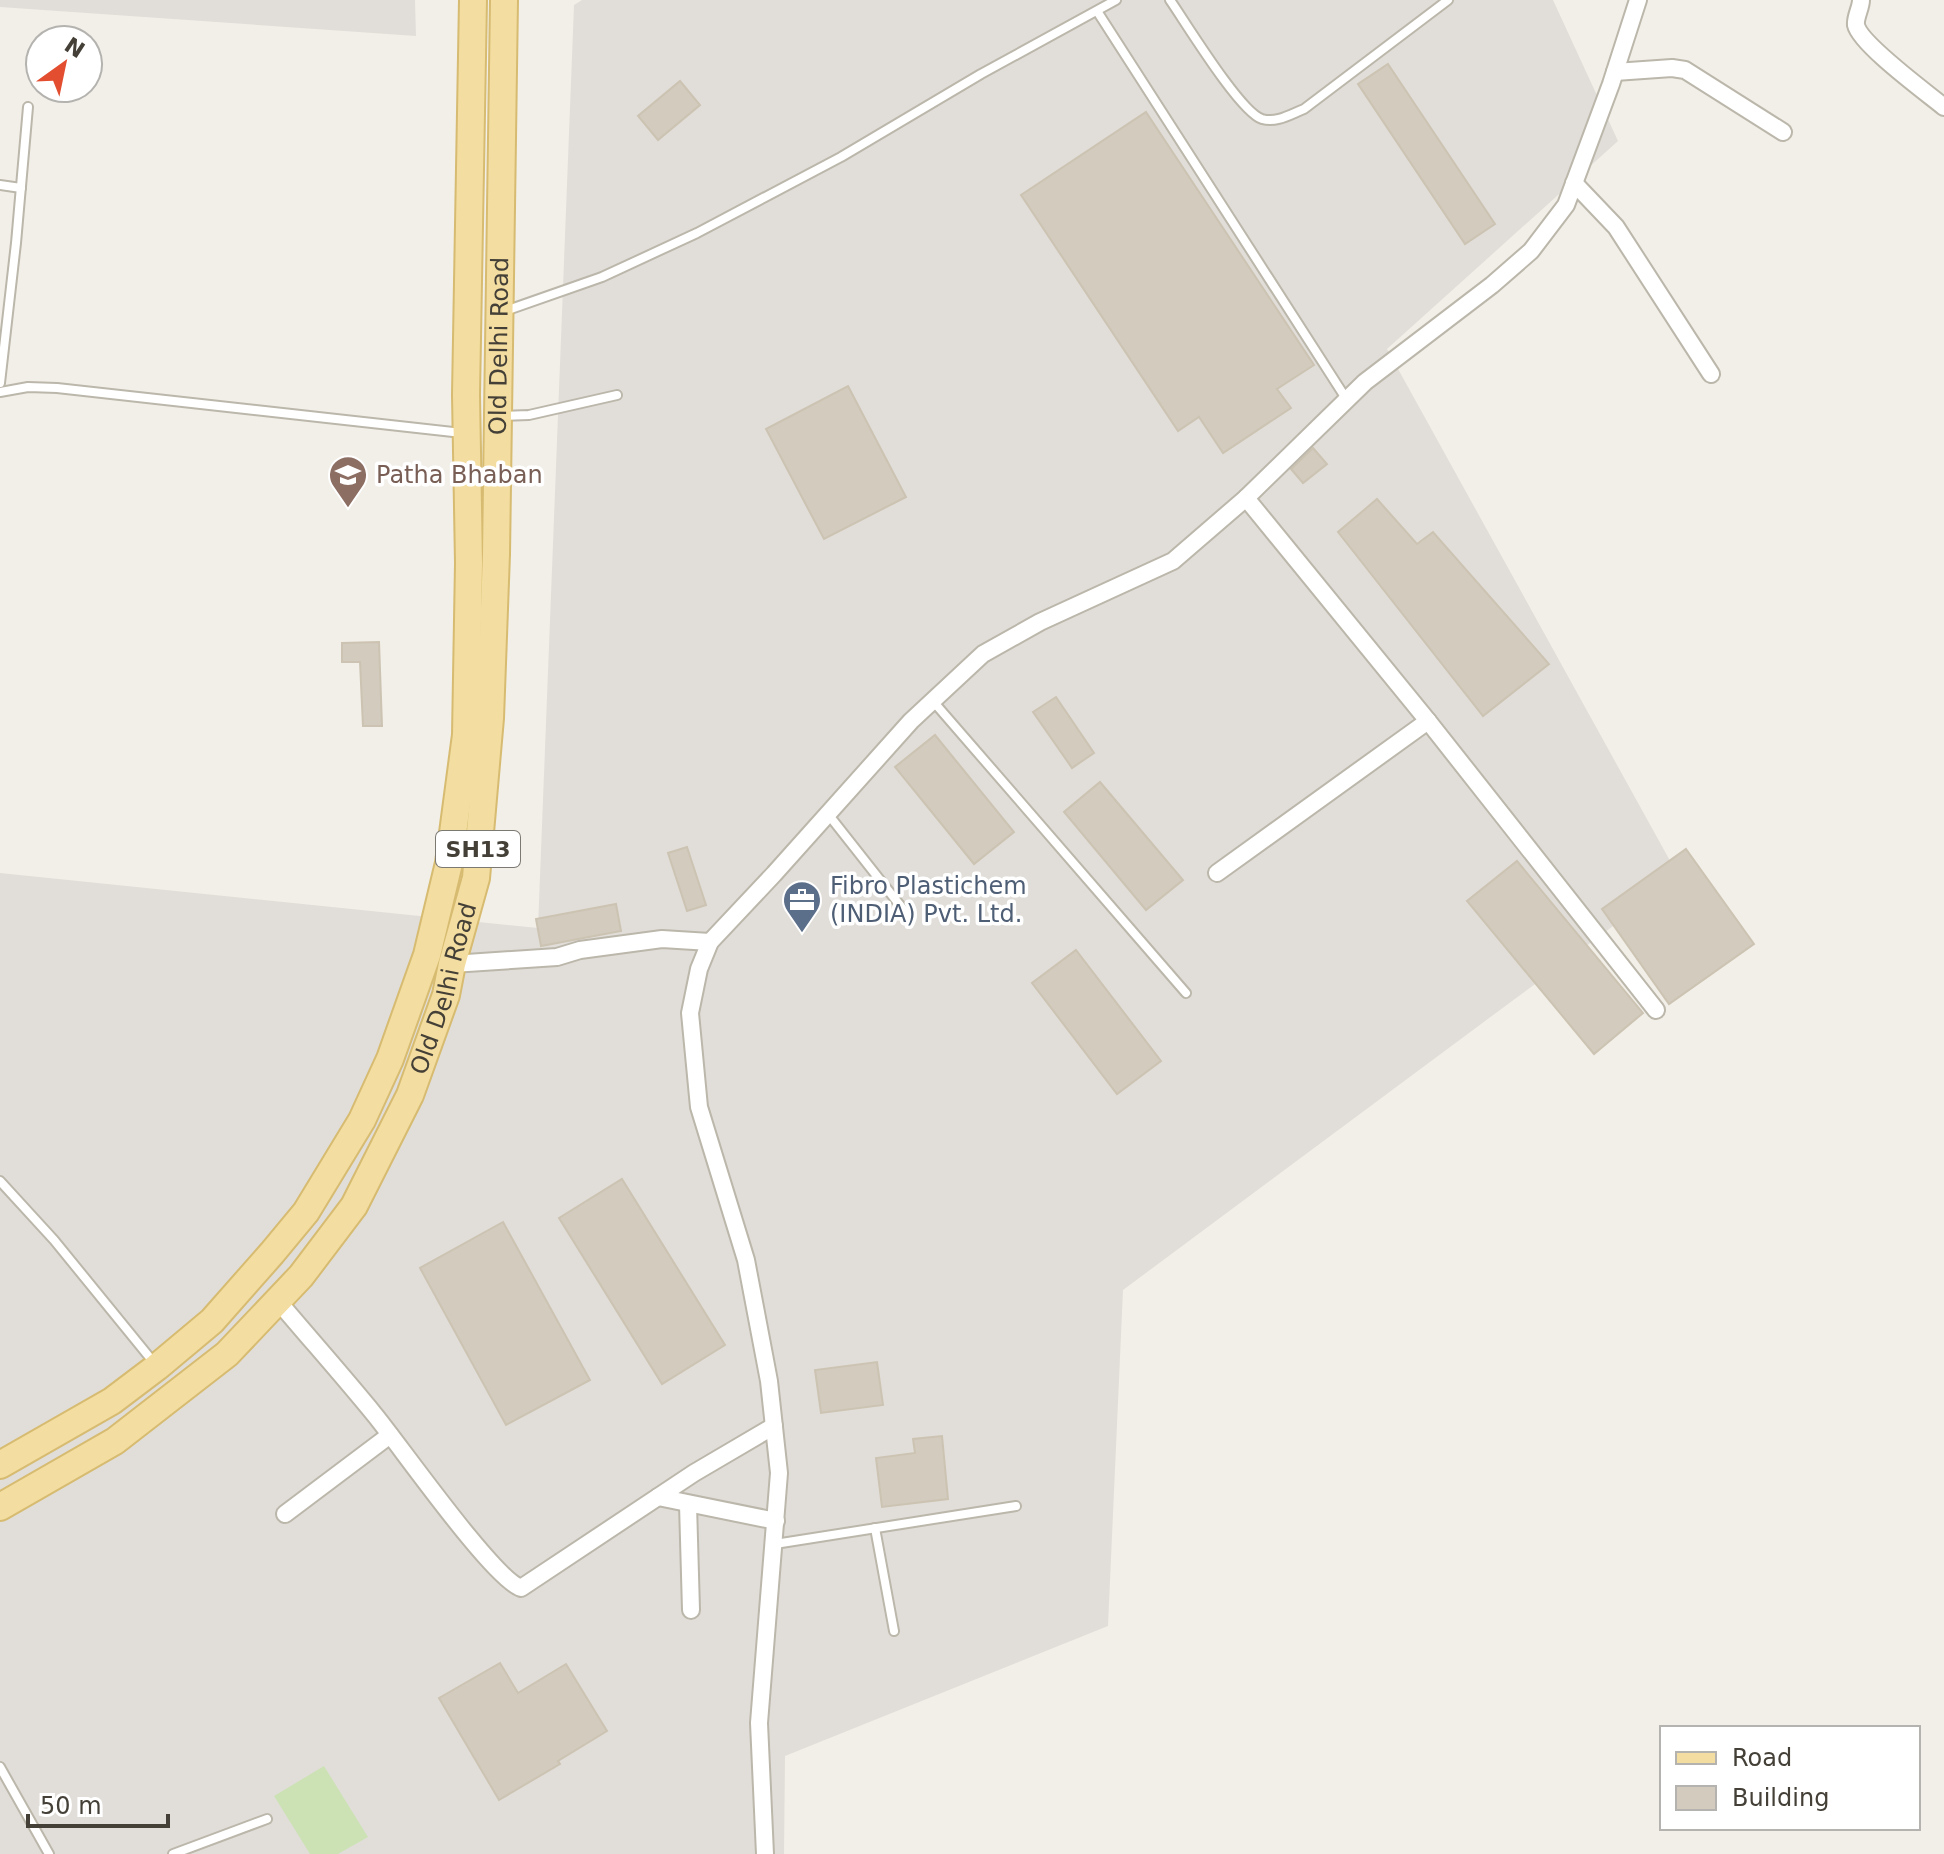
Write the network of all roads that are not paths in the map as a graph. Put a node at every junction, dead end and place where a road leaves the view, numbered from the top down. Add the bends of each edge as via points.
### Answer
1 (473, 0) edge
2 (504, 0) edge
3 (1116, 0) edge
4 (1170, 0) edge
5 (1448, 0) edge
6 (1638, 0) edge
7 (1861, 0) edge
8 (1097, 11) junction
9 (1615, 72) junction
10 (28, 107) dead end
11 (1944, 107) edge
12 (1783, 132) dead end
13 (1574, 183) junction
14 (0, 185) edge
15 (21, 188) junction
16 (499, 313) junction
17 (1711, 374) dead end
18 (0, 383) edge
19 (0, 392) edge
20 (617, 395) dead end
21 (1347, 400) junction
22 (498, 416) junction
23 (466, 434) junction
24 (1246, 498) junction
25 (932, 699) junction
26 (1428, 721) junction
27 (827, 813) junction
28 (1217, 873) dead end
29 (910, 918) dead end
30 (710, 942) junction
31 (452, 964) junction
32 (1186, 993) dead end
33 (1656, 1010) dead end
34 (0, 1181) edge
35 (278, 1301) junction
36 (157, 1367) junction
37 (774, 1426) junction
38 (390, 1435) junction
39 (0, 1465) edge
40 (658, 1497) junction
41 (688, 1504) junction
42 (1016, 1506) dead end
43 (0, 1507) edge
44 (285, 1514) dead end
45 (776, 1521) junction
46 (875, 1528) junction
47 (775, 1544) junction
48 (691, 1610) dead end
49 (894, 1631) dead end
50 (0, 1767) edge
51 (267, 1819) dead end
52 (49, 1854) edge
53 (173, 1854) edge
54 (765, 1854) edge

1 - 23 main road, Old Delhi Road / SH13
2 - 16 main road, Old Delhi Road / SH13
3 - 8 lane
4 - 5 lane via 1242,104 1258,118 1276,121 1304,109
6 - 9 street
7 - 11 street via 1856,22 1861,33
8 - 16 lane via 697,233 602,277
8 - 21 lane
9 - 12 street via 1685,70
9 - 13 street
10 - 15 lane
13 - 17 street via 1616,227
13 - 21 street via 1566,205 1531,251
14 - 15 lane
15 - 18 lane
16 - 22 main road, Old Delhi Road / SH13
19 - 23 lane via 57,388
20 - 22 lane via 529,415
21 - 24 street
22 - 31 main road, Old Delhi Road / SH13 via 489,733 476,878
23 - 36 main road, Old Delhi Road / SH13 via 466,735 449,863 427,955 362,1120 306,1212 212,1321
24 - 25 street via 1173,561 983,654
24 - 26 street
25 - 27 street
25 - 32 lane
26 - 28 street
26 - 33 street
27 - 29 lane
27 - 30 street
30 - 31 street via 662,939 557,957
30 - 37 street via 690,1013 699,1107 746,1260
31 - 35 main road, Old Delhi Road / SH13 via 410,1095 354,1206
34 - 36 lane
35 - 38 street
35 - 43 main road, Old Delhi Road / SH13 via 227,1354 115,1441
36 - 39 main road, Old Delhi Road / SH13 via 112,1401
37 - 40 street
37 - 45 street via 779,1473
38 - 40 street via 460,1525 508,1581 521,1588
38 - 44 street
40 - 41 street
41 - 45 street
41 - 48 street
42 - 46 lane
45 - 47 street
46 - 47 lane
46 - 49 lane
47 - 54 street via 759,1723
50 - 52 lane
51 - 53 lane

